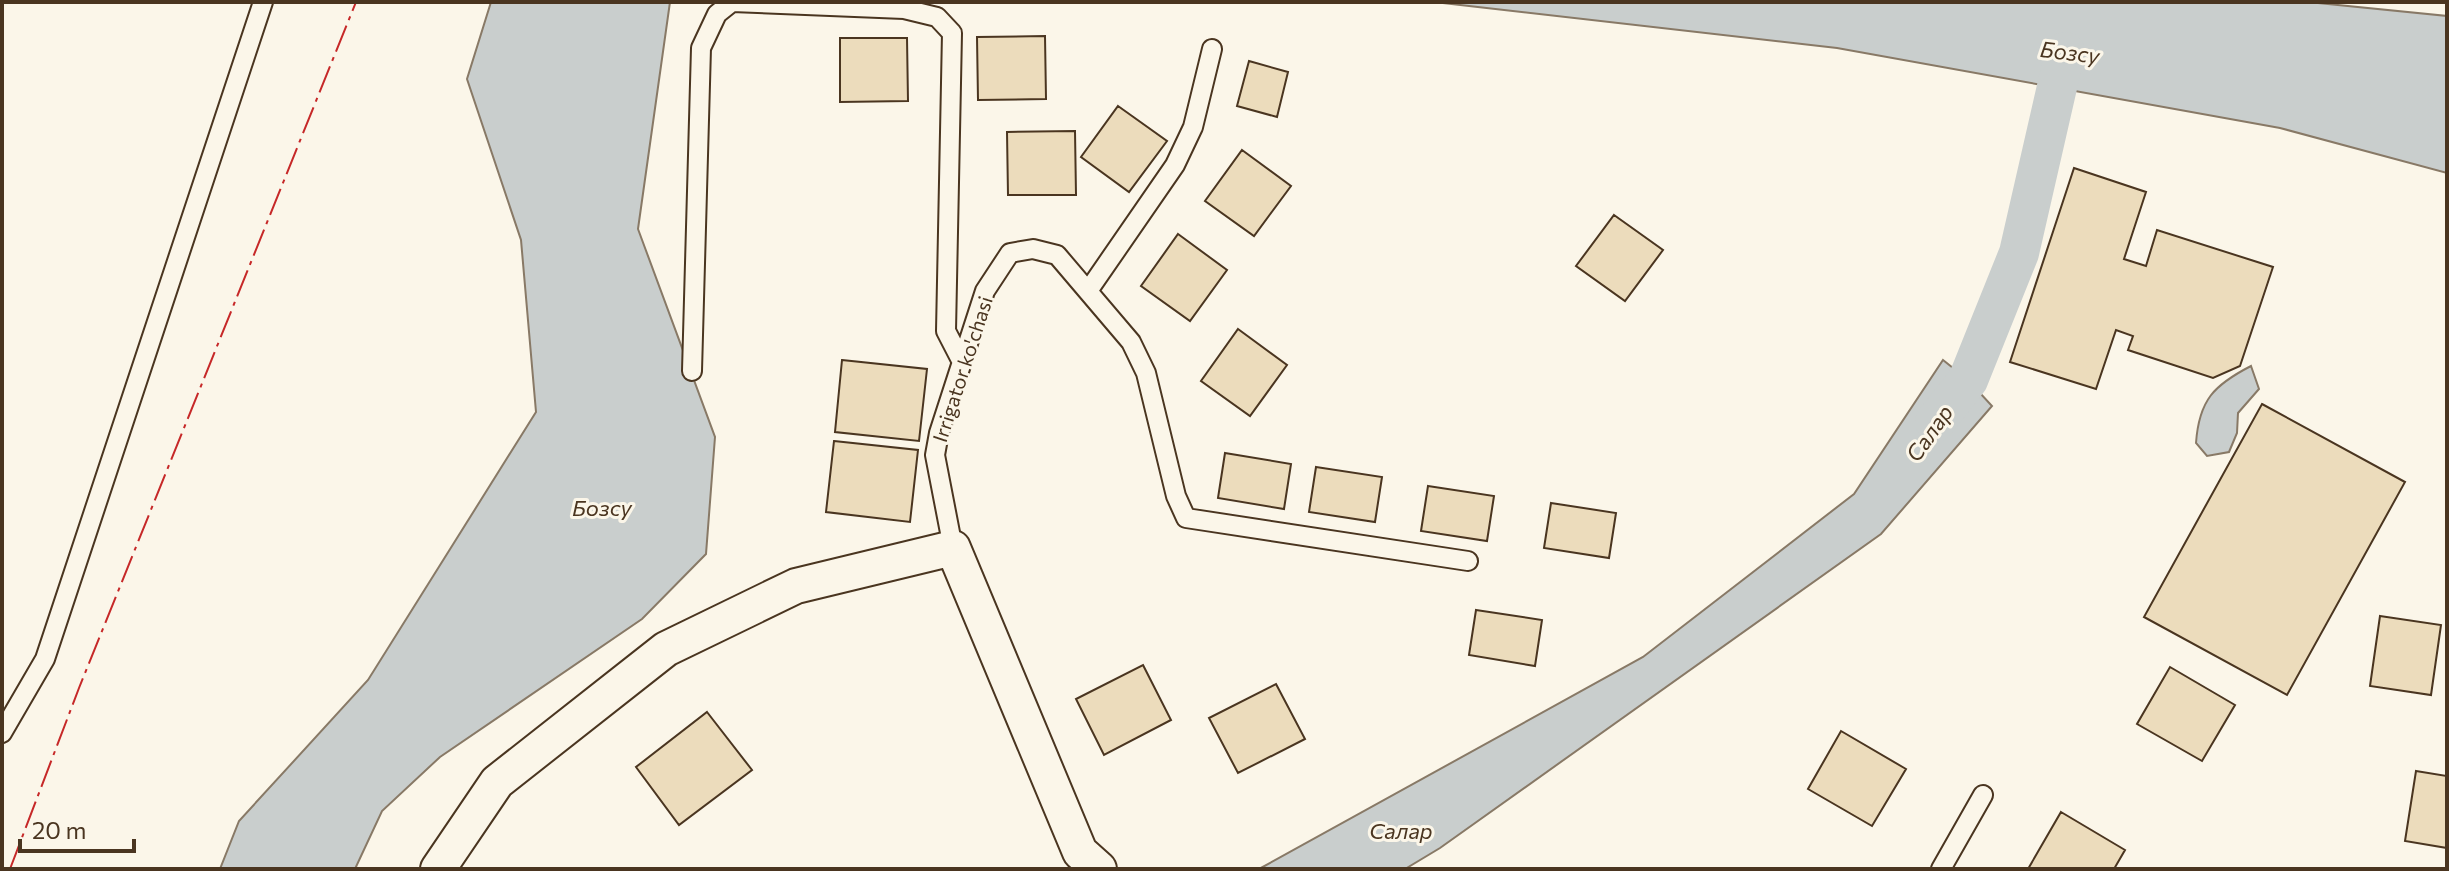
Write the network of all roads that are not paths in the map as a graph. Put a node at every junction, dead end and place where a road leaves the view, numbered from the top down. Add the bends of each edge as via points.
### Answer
1 (263, 2) edge
2 (1212, 49) dead end
3 (1088, 291) junction
4 (962, 362) junction
5 (692, 371) dead end
6 (953, 548) junction
7 (1468, 561) dead end
8 (2, 733) edge
9 (1983, 795) dead end
10 (438, 869) edge
11 (1099, 869) edge
12 (1941, 869) edge

1 - 8 lane via 45,659
2 - 3 lane via 1193,127 1175,165
3 - 4 lane, Irrigator ko'chasi via 1057,255 1033,249 1010,253 985,291
3 - 7 lane, Irrigator ko'chasi via 1131,342 1146,373 1186,518
4 - 5 lane via 946,331 952,33 937,17 904,9 732,2 717,14 701,48
4 - 6 lane, Irrigator ko'chasi via 935,455
6 - 10 street via 796,586 666,649 497,782
6 - 11 street, Irrigator ko'chasi via 1080,852
9 - 12 lane

